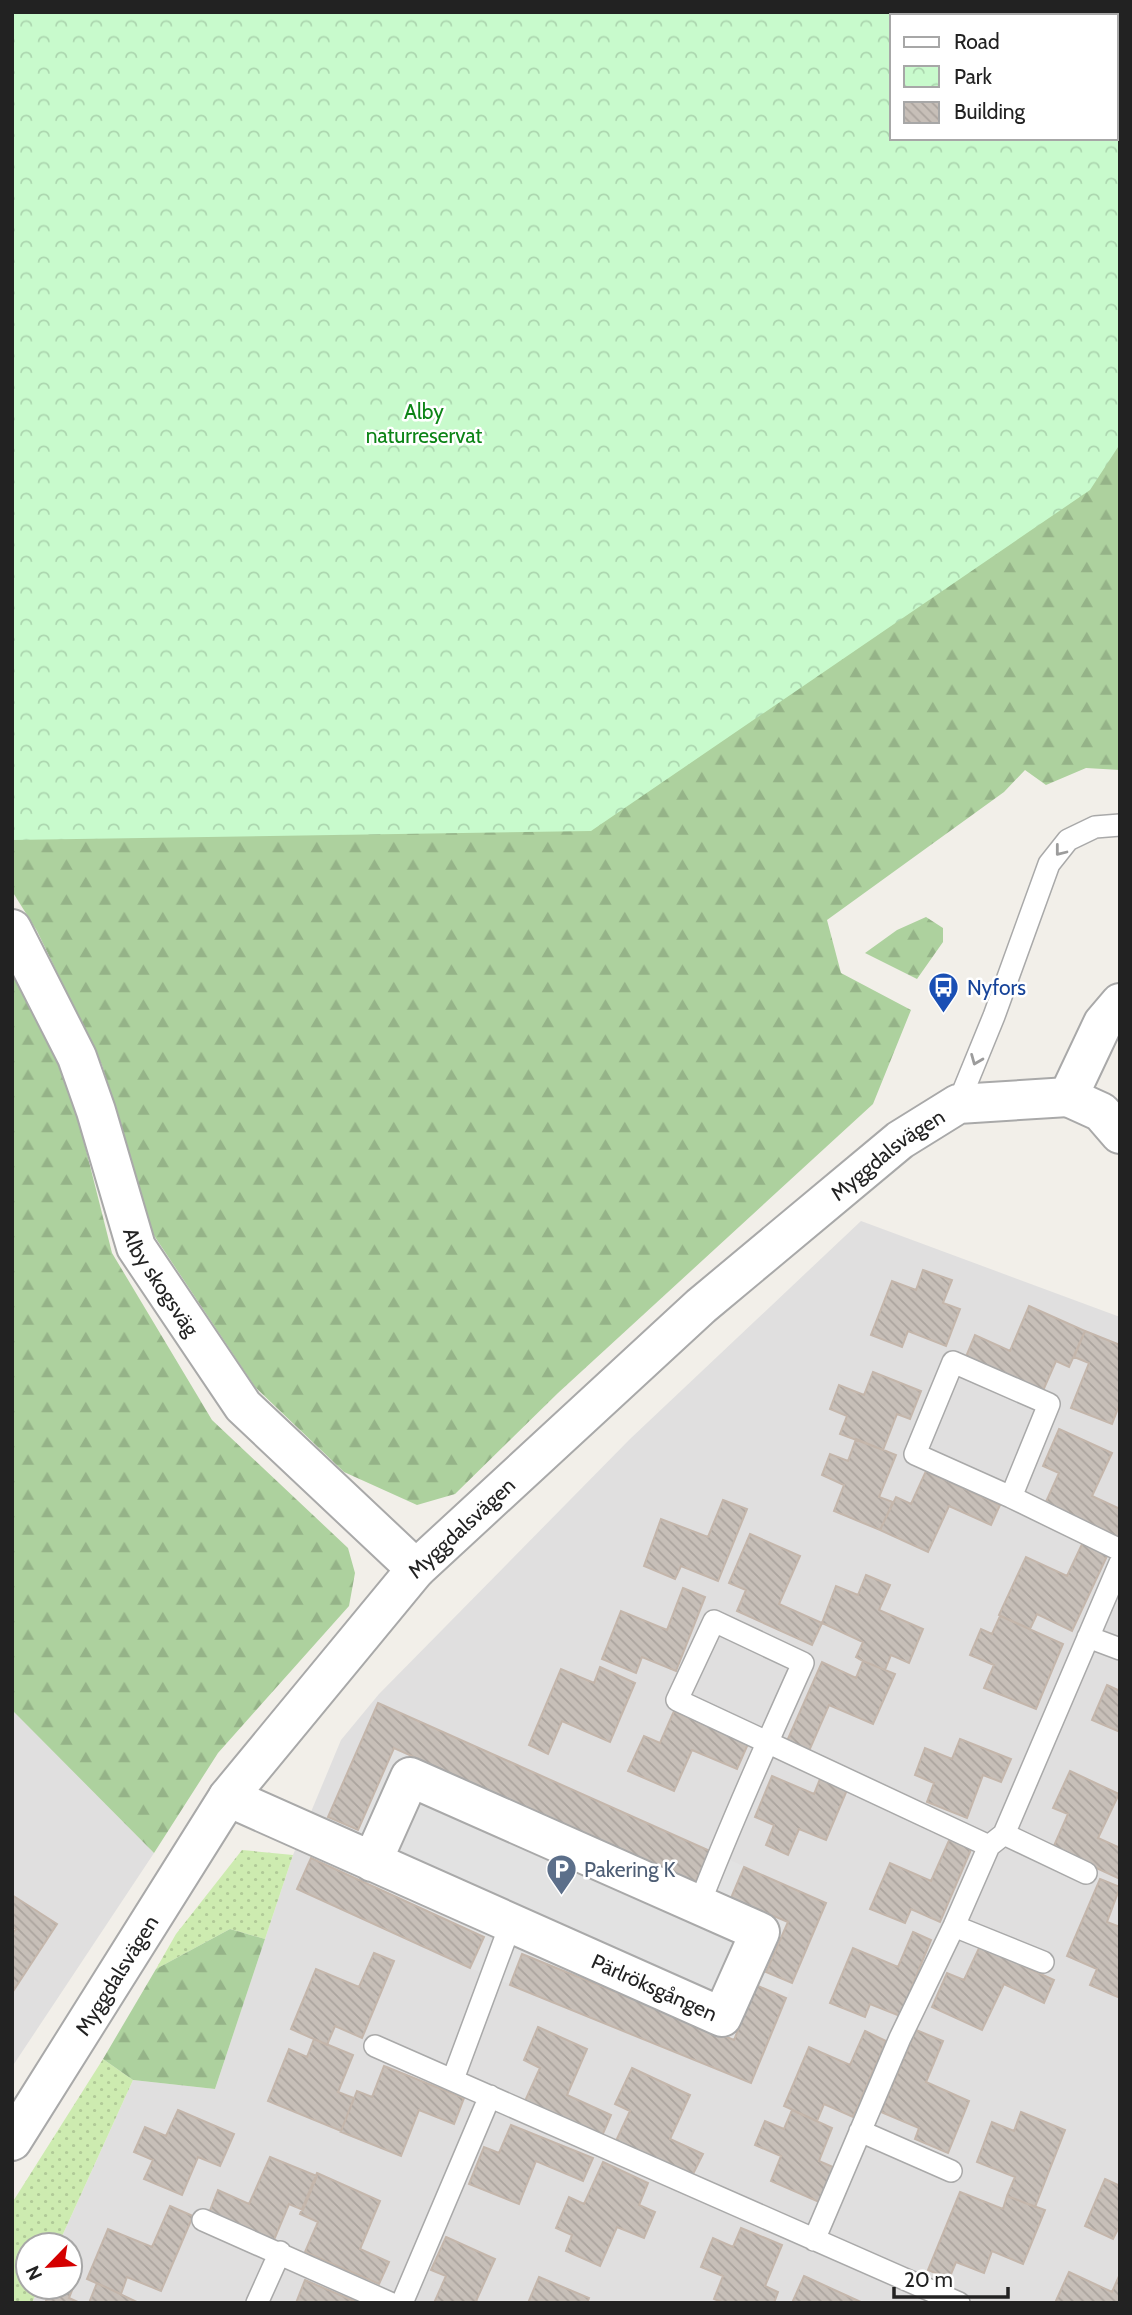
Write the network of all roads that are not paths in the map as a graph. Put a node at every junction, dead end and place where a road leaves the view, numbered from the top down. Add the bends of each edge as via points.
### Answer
1 (1120, 825) edge
2 (12, 929) edge
3 (1120, 1003) edge
4 (1068, 1097) junction
5 (958, 1104) junction
6 (1120, 1134) edge
7 (1011, 1497) junction
8 (1120, 1550) edge
9 (1120, 1563) edge
10 (416, 1569) junction
11 (1088, 1637) junction
12 (1120, 1649) edge
13 (767, 1742) junction
14 (228, 1797) junction
15 (996, 1840) junction
16 (372, 1861) junction
17 (1086, 1873) dead end
18 (699, 1905) junction
19 (511, 1923) junction
20 (954, 1926) junction
21 (1043, 1962) dead end
22 (375, 2046) dead end
23 (453, 2079) junction
24 (490, 2096) junction
25 (860, 2131) junction
26 (12, 2141) edge
27 (951, 2171) dead end
28 (202, 2220) dead end
29 (814, 2241) junction
30 (280, 2252) junction
31 (257, 2303) edge
32 (390, 2303) edge
33 (402, 2303) edge
34 (959, 2303) edge

1 -> 5 lane via 1095,827 1068,840 1049,864
2 - 10 street, Alby skogsväg via 77,1057 135,1247 243,1406
3 - 4 street via 1103,1023
4 - 5 street, Myggdalsvägen
4 - 6 street via 1101,1112
5 - 10 street, Myggdalsvägen via 900,1140 701,1306
7 - 7 lane via 1049,1404 953,1362 915,1454
7 - 8 lane
9 - 11 lane
10 - 14 street, Myggdalsvägen
11 - 12 lane
11 - 15 lane
13 - 13 lane via 803,1663 715,1621 677,1700
13 - 15 lane
13 - 18 lane
14 - 16 street, Pärlröksgången
14 - 26 street, Myggdalsvägen
15 - 17 lane
15 - 20 lane
16 - 18 street, Pärlröksgången via 410,1777
16 - 19 street, Pärlröksgången
18 - 19 street, Pärlröksgången via 760,1932 722,2017
19 - 23 lane
20 - 21 lane
20 - 25 lane
22 - 23 lane
23 - 24 lane
24 - 29 lane
24 - 33 lane
25 - 27 lane
25 - 29 lane
28 - 30 lane
29 - 34 lane
30 - 31 lane
30 - 32 lane

